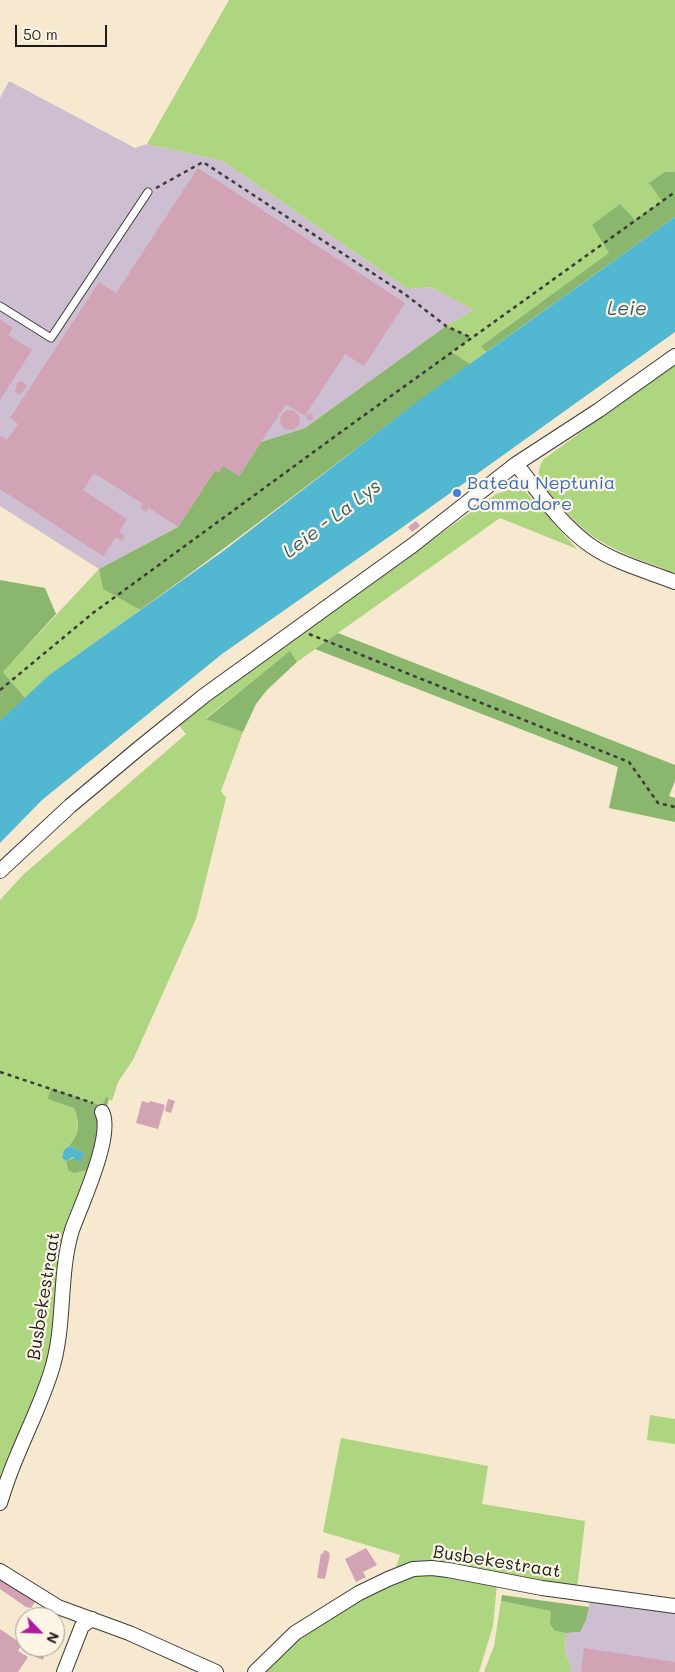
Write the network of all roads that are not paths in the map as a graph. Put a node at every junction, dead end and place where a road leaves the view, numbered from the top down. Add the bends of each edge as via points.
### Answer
1 (148, 192) road end
2 (0, 306) edge
3 (675, 356) edge
4 (516, 464) junction
5 (675, 582) edge
6 (0, 871) edge
7 (102, 1112) road end
8 (0, 1503) edge
9 (0, 1571) edge
10 (675, 1606) edge
11 (92, 1619) junction
12 (64, 1672) edge
13 (216, 1672) edge
14 (254, 1672) edge

1 - 2 lane via 51,338
3 - 4 street
4 - 5 street via 568,526 590,545 611,557
4 - 6 street via 413,545 205,695 70,806
7 - 8 street, Busbekestraat via 106,1128 69,1244 58,1344 51,1372
9 - 11 street via 58,1607
10 - 14 street, Busbekestraat via 542,1588 448,1570 413,1569 366,1589 327,1612 295,1633
11 - 12 street via 82,1626
11 - 13 street

